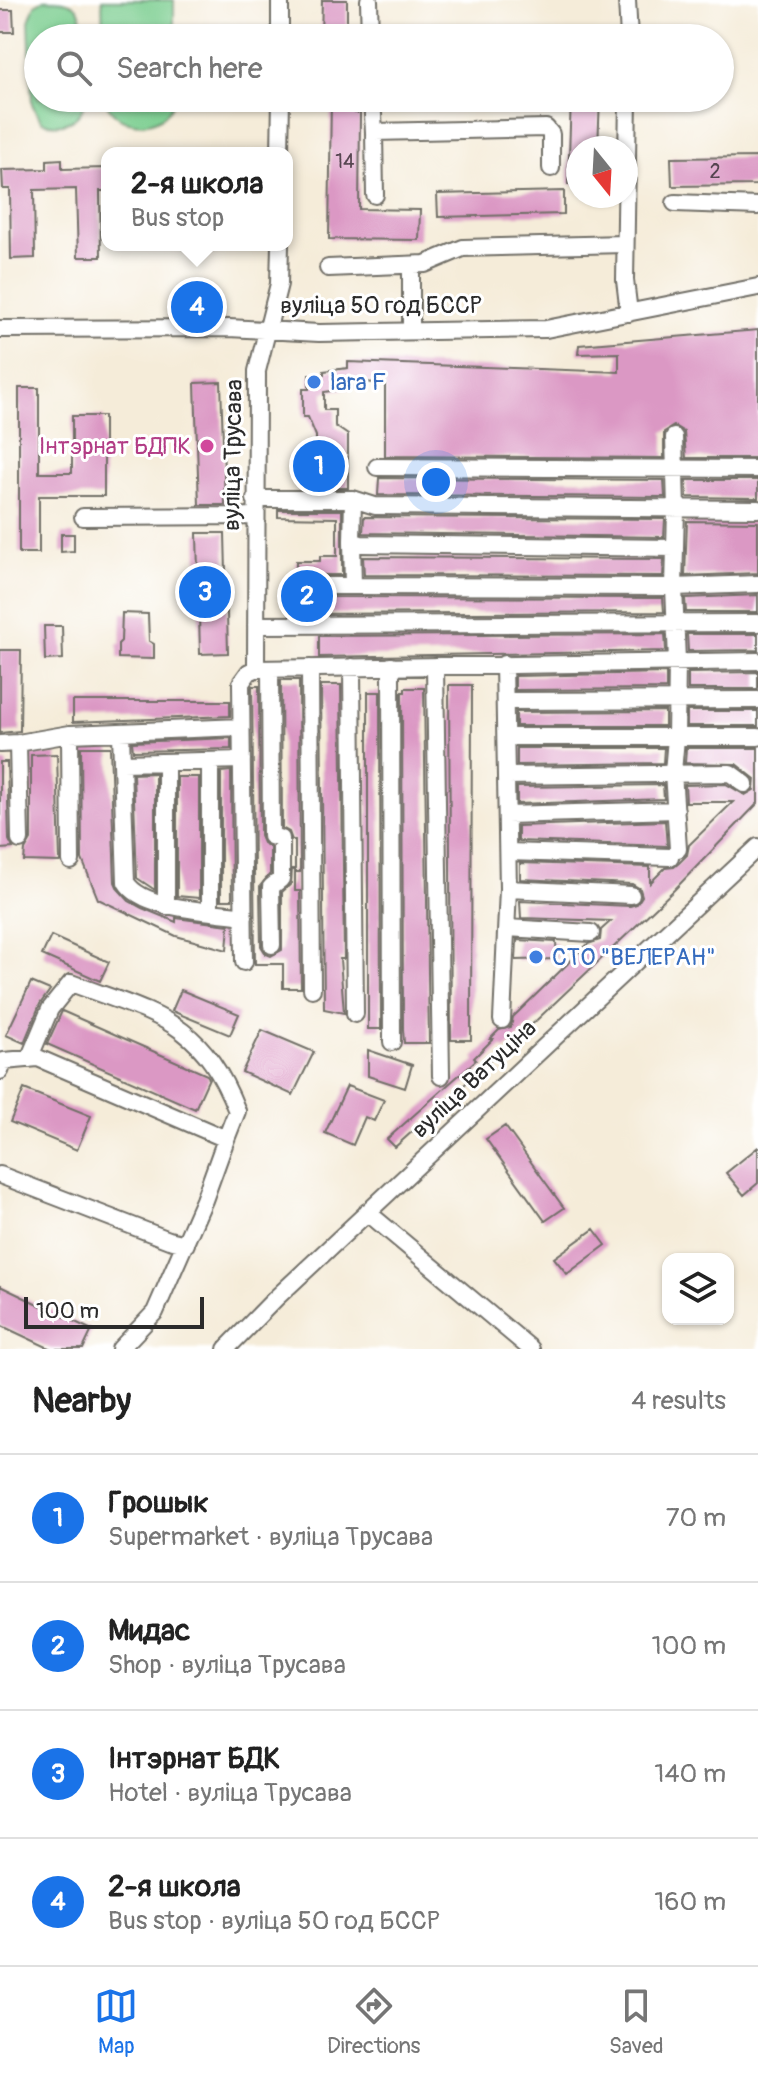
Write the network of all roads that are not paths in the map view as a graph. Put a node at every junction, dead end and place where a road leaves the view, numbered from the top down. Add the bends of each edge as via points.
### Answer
1 (280, 0) edge
2 (369, 0) edge
3 (627, 0) edge
4 (280, 24) edge
5 (370, 24) edge
6 (628, 24) edge
7 (281, 112) edge
8 (373, 112) edge
9 (628, 112) edge
10 (374, 132) junction
11 (280, 147) edge
12 (551, 168) dead end
13 (375, 195) dead end
14 (675, 203) dead end
15 (758, 206) edge
16 (625, 244) junction
17 (280, 251) edge
18 (411, 265) junction
19 (328, 268) dead end
20 (758, 287) edge
21 (629, 313) junction
22 (0, 329) edge
23 (269, 329) junction
24 (411, 331) junction
25 (674, 437) dead end
26 (377, 467) dead end
27 (758, 469) edge
28 (675, 470) junction
29 (255, 499) junction
30 (353, 499) junction
31 (676, 509) junction
32 (758, 509) edge
33 (255, 516) junction
34 (83, 517) dead end
35 (352, 541) junction
36 (675, 548) junction
37 (758, 584) edge
38 (323, 586) dead end
39 (353, 586) junction
40 (674, 587) junction
41 (758, 623) edge
42 (256, 625) junction
43 (676, 625) junction
44 (677, 661) junction
45 (758, 661) edge
46 (504, 664) junction
47 (391, 666) junction
48 (435, 666) junction
49 (352, 667) junction
50 (310, 668) junction
51 (263, 669) junction
52 (676, 699) junction
53 (758, 700) edge
54 (505, 701) junction
55 (241, 727) junction
56 (70, 734) junction
57 (121, 734) junction
58 (506, 737) junction
59 (758, 737) edge
60 (676, 738) junction
61 (18, 743) junction
62 (0, 744) edge
63 (242, 760) junction
64 (210, 761) junction
65 (166, 762) junction
66 (122, 763) junction
67 (673, 772) junction
68 (507, 776) junction
69 (745, 784) dead end
70 (676, 810) junction
71 (507, 815) junction
72 (20, 840) dead end
73 (758, 847) edge
74 (508, 852) junction
75 (71, 861) dead end
76 (508, 889) junction
77 (631, 895) dead end
78 (166, 906) junction
79 (210, 911) junction
80 (244, 916) junction
81 (507, 928) junction
82 (591, 933) dead end
83 (272, 945) dead end
84 (244, 962) dead end
85 (312, 989) dead end
86 (355, 1014) dead end
87 (502, 1020) dead end
88 (392, 1042) dead end
89 (29, 1059) junction
90 (0, 1071) edge
91 (441, 1076) dead end
92 (226, 1139) junction
93 (0, 1175) edge
94 (367, 1212) junction
95 (186, 1244) junction
96 (120, 1349) edge
97 (226, 1349) edge
98 (531, 1349) edge

1 - 4 street
2 - 5 street
3 - 6 street
7 - 11 street
8 - 10 street
9 - 16 street
10 - 12 street via 546,128 551,134
10 - 13 street
14 - 15 street
16 - 18 street via 463,248
16 - 21 street
17 - 23 street, вуліца Трусава
18 - 19 street
18 - 24 street
20 - 21 street, вуліца 50 год БССР
21 - 24 street, вуліца 50 год БССР via 546,329
22 - 23 street, вуліца 50 год БССР
23 - 24 street, вуліца 50 год БССР
23 - 29 street, вуліца Трусава via 257,371
25 - 28 street
26 - 28 street
27 - 28 street
28 - 31 street
29 - 30 street
29 - 33 street, вуліца Трусава
30 - 31 street via 375,506
30 - 35 street
31 - 32 street
31 - 36 street
33 - 34 street
33 - 42 street, вуліца Трусава
35 - 36 street
35 - 39 street
36 - 40 street
37 - 40 street
38 - 39 street
39 - 40 street
40 - 43 street
41 - 43 street
42 - 43 street
42 - 51 street, вуліца Трусава
43 - 44 street
44 - 45 street
44 - 46 street
44 - 52 street
46 - 48 street
46 - 54 street
47 - 48 street
47 - 49 street
47 - 88 street
48 - 91 street
49 - 50 street
49 - 86 street
50 - 51 street
50 - 85 street
51 - 55 street via 249,672 241,683
51 - 83 street, вуліца Трусава via 271,836 281,839 281,879 271,887
52 - 53 street
52 - 54 street
52 - 60 street
54 - 58 street
55 - 57 street
55 - 63 street
56 - 57 street
56 - 61 street
56 - 75 street
57 - 66 street
58 - 60 street
58 - 68 street
59 - 60 street
60 - 67 street
61 - 62 street
61 - 72 street
63 - 64 street
63 - 80 street
64 - 65 street
64 - 79 street
65 - 66 street
65 - 78 street
66 - 78 street via 126,882 131,891
67 - 68 street
67 - 69 street via 730,773
67 - 70 street
68 - 71 street
70 - 71 street
70 - 74 street via 674,853
71 - 74 street
73 - 94 street, вуліца Ватуціна
74 - 76 street
76 - 77 street
76 - 81 street
78 - 79 street
79 - 80 street
80 - 84 street
81 - 82 street
81 - 87 street
89 - 90 street via 4,1061
89 - 92 street via 38,1058
89 - 92 street via 50,1009 71,983 168,1019 204,1048 225,1081 237,1111
92 - 95 street
93 - 95 street
94 - 97 street, вуліца Ватуціна
94 - 98 street
95 - 96 street via 155,1312

